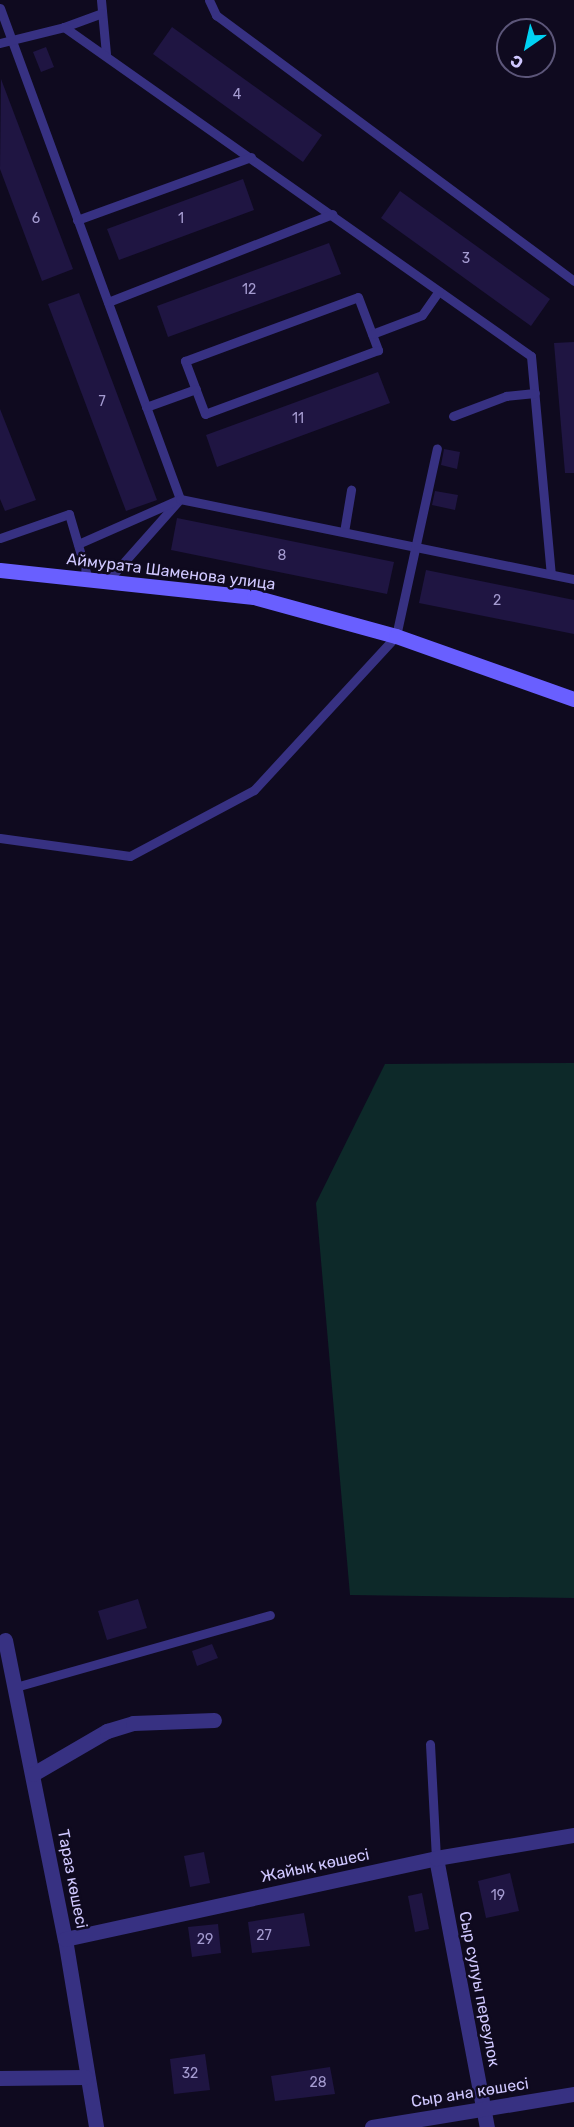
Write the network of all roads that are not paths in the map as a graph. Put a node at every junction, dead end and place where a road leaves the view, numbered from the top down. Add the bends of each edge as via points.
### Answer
1 (101, 0) edge
2 (209, 0) edge
3 (0, 11) edge
4 (102, 13) junction
5 (64, 27) junction
6 (12, 41) junction
7 (0, 43) edge
8 (106, 54) junction
9 (251, 157) junction
10 (332, 214) junction
11 (77, 220) junction
12 (574, 281) edge
13 (439, 291) junction
14 (108, 302) junction
15 (372, 333) junction
16 (196, 388) junction
17 (535, 393) junction
18 (146, 407) junction
19 (453, 416) dead end
20 (437, 448) dead end
21 (351, 490) dead end
22 (180, 499) junction
23 (344, 532) junction
24 (0, 538) edge
25 (78, 544) junction
26 (416, 547) junction
27 (0, 570) edge
28 (551, 574) junction
29 (88, 579) junction
30 (574, 579) edge
31 (108, 580) junction
32 (396, 636) junction
33 (574, 699) edge
34 (0, 838) edge
35 (270, 1615) dead end
36 (5, 1640) dead end
37 (12, 1688) junction
38 (214, 1720) dead end
39 (430, 1744) dead end
40 (33, 1774) junction
41 (574, 1835) edge
42 (436, 1858) junction
43 (65, 1939) junction
44 (85, 2077) junction
45 (0, 2078) edge
46 (574, 2094) edge
47 (484, 2110) junction
48 (96, 2127) edge
49 (372, 2127) edge
50 (487, 2127) edge

1 - 4 lane
2 - 12 lane via 216,15
3 - 6 lane
4 - 5 lane
4 - 8 lane
5 - 6 lane
5 - 8 lane
6 - 7 lane
6 - 11 lane
8 - 9 lane
9 - 10 lane
9 - 11 lane
10 - 13 lane
10 - 14 lane
11 - 14 lane
13 - 15 lane via 422,315
13 - 17 lane via 531,356
14 - 18 lane
15 - 16 lane via 378,350 205,414
15 - 16 lane via 358,297 185,361
16 - 18 lane
17 - 19 lane via 506,396
17 - 28 lane
18 - 22 lane
20 - 26 lane
21 - 23 lane
22 - 23 lane
22 - 25 lane
22 - 31 lane
23 - 26 lane
24 - 25 lane via 69,514
25 - 29 lane
26 - 28 lane
26 - 32 lane
27 - 29 street, Аймурата Шаменова улица
28 - 30 lane
29 - 31 street, Аймурата Шаменова улица
31 - 32 street, Аймурата Шаменова улица via 254,597
32 - 33 street, Аймурата Шаменова улица
32 - 34 lane via 254,790 130,856
35 - 37 lane
36 - 37 street, Тараз көшесі
37 - 40 street, Тараз көшесі
38 - 40 street via 133,1723 107,1731
39 - 42 lane
40 - 43 street, Тараз көшесі
41 - 42 street, Жайық көшесі
42 - 43 street, Жайық көшесі
42 - 47 street, Сыр сулуы переулок
43 - 44 street, Тараз көшесі
44 - 45 street
44 - 48 street, Тараз көшесі
46 - 47 street, Сыр ана көшесі
47 - 49 street, Сыр ана көшесі
47 - 50 street, Сыр сулуы переулок

